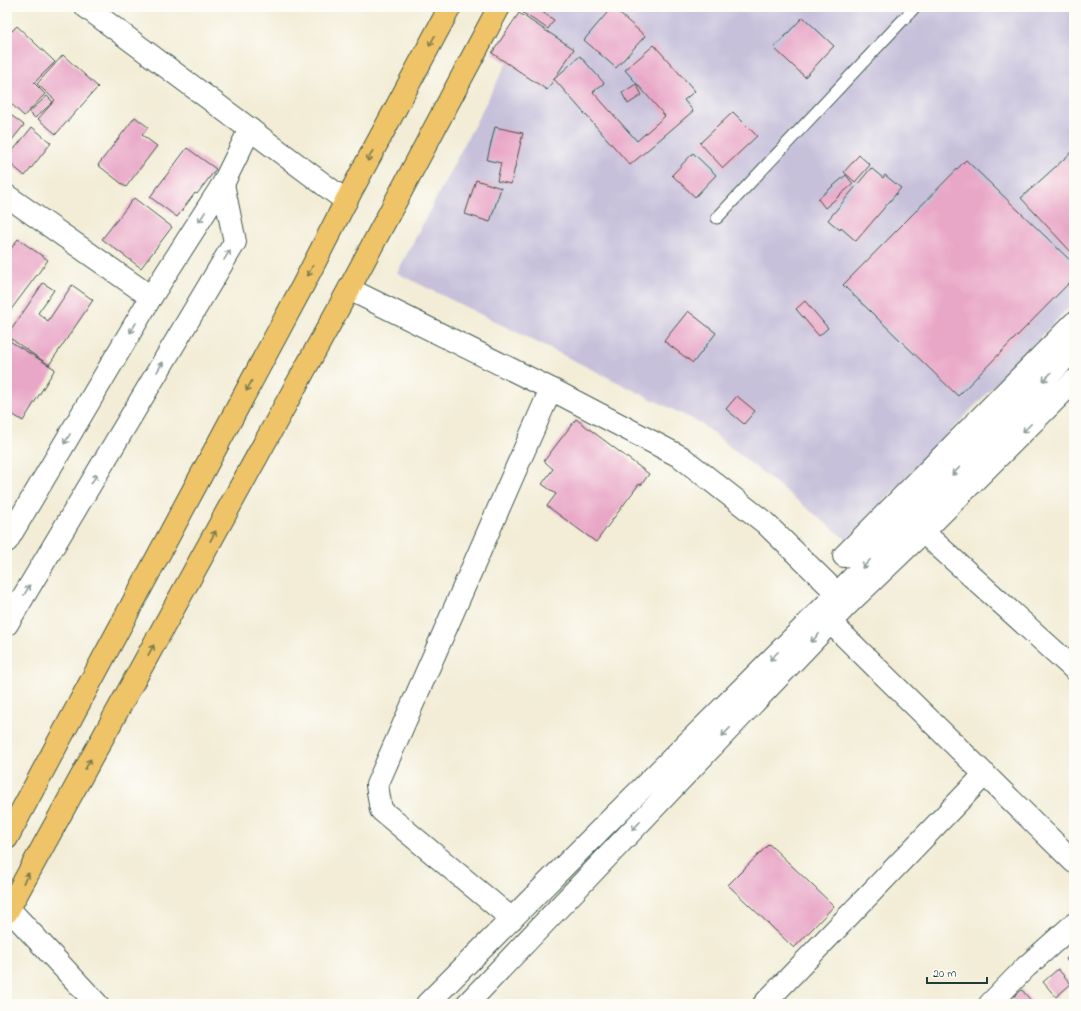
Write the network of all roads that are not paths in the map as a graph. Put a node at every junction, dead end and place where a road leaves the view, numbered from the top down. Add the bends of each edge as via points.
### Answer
1 (86, 7) edge
2 (450, 7) edge
3 (499, 7) edge
4 (915, 7) edge
5 (250, 129) junction
6 (223, 184) junction
7 (7, 196) edge
8 (346, 201) junction
9 (717, 218) dead end
10 (349, 289) junction
11 (151, 297) junction
12 (1074, 322) edge
13 (1074, 349) edge
14 (1074, 381) edge
15 (551, 389) junction
16 (923, 532) junction
17 (7, 541) edge
18 (844, 556) dead end
19 (842, 599) junction
20 (830, 622) junction
21 (7, 624) edge
22 (1074, 669) edge
23 (985, 774) junction
24 (7, 838) edge
25 (1074, 862) edge
26 (8, 911) edge
27 (512, 918) junction
28 (1074, 924) edge
29 (97, 1004) edge
30 (427, 1004) edge
31 (467, 1004) edge
32 (764, 1004) edge
33 (990, 1004) edge

1 - 5 street
2 -> 8 main road
3 - 10 main road
4 - 9 lane
5 - 6 street
5 - 8 street
6 -> 11 street
21 -> 6 street via 235,242
7 - 11 street
8 -> 24 main road
10 - 15 street
26 -> 10 main road
11 -> 17 street
12 - 18 street
13 -> 19 street
14 -> 16 street
15 - 19 street via 681,458 764,522
15 - 27 street via 377,785 381,810
16 - 19 street
16 - 22 street
19 - 20 street
19 -> 27 street
20 - 23 street
20 -> 31 street
23 - 25 street
23 - 32 street
26 - 29 street
27 - 30 street
28 - 33 street

